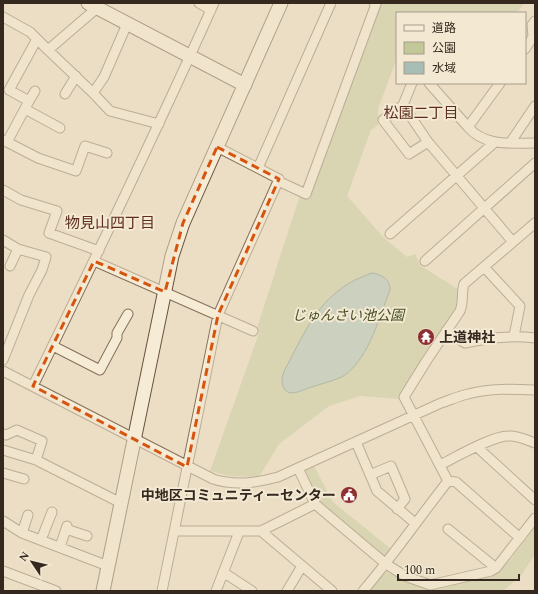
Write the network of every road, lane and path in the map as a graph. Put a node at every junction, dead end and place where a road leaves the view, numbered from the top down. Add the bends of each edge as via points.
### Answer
1 (199, 3) edge
2 (281, 3) edge
3 (331, 3) edge
4 (374, 3) edge
5 (95, 5) edge
6 (212, 6) edge
7 (3, 17) edge
8 (535, 21) edge
9 (127, 24) junction
10 (36, 39) junction
11 (526, 48) edge
12 (48, 50) junction
13 (190, 56) junction
14 (76, 76) junction
15 (412, 84) edge
16 (430, 84) edge
17 (498, 84) edge
18 (245, 85) junction
19 (6, 89) edge
20 (35, 91) dead end
21 (93, 93) junction
22 (65, 94) dead end
23 (27, 105) junction
24 (403, 105) junction
25 (535, 108) edge
26 (159, 124) junction
27 (60, 128) dead end
28 (468, 128) junction
29 (5, 141) edge
30 (428, 142) junction
31 (495, 142) junction
32 (510, 143) junction
33 (535, 143) edge
34 (217, 147) junction
35 (107, 153) dead end
36 (535, 163) edge
37 (258, 168) junction
38 (456, 176) junction
39 (278, 181) junction
40 (3, 190) edge
41 (484, 209) junction
42 (535, 222) edge
43 (390, 234) dead end
44 (3, 240) edge
45 (513, 242) junction
46 (18, 249) junction
47 (99, 251) junction
48 (94, 261) junction
49 (425, 261) dead end
50 (10, 266) dead end
51 (484, 267) junction
52 (165, 292) junction
53 (128, 314) dead end
54 (218, 315) junction
55 (254, 331) dead end
56 (446, 331) junction
57 (514, 336) junction
58 (535, 338) edge
59 (52, 346) junction
60 (3, 360) edge
61 (3, 371) edge
62 (33, 386) junction
63 (535, 390) edge
64 (414, 416) junction
65 (3, 434) edge
66 (134, 439) junction
67 (356, 442) junction
68 (535, 443) edge
69 (477, 447) junction
70 (3, 450) edge
71 (36, 460) junction
72 (440, 465) junction
73 (187, 467) junction
74 (298, 468) junction
75 (3, 473) edge
76 (370, 475) junction
77 (24, 478) dead end
78 (448, 481) junction
79 (535, 500) edge
80 (121, 503) junction
81 (315, 504) junction
82 (397, 509) junction
83 (52, 512) dead end
84 (28, 515) dead end
85 (535, 518) edge
86 (3, 521) edge
87 (415, 523) junction
88 (448, 529) dead end
89 (261, 531) junction
90 (175, 532) junction
91 (238, 532) junction
92 (22, 533) junction
93 (87, 536) dead end
94 (520, 538) junction
95 (41, 540) junction
96 (60, 547) junction
97 (386, 564) junction
98 (108, 566) junction
99 (302, 566) junction
100 (496, 568) junction
101 (3, 571) edge
102 (223, 572) junction
103 (56, 591) edge
104 (103, 591) edge
105 (162, 591) edge
106 (216, 591) edge
107 (252, 591) edge
108 (287, 591) edge
109 (332, 591) edge
110 (363, 591) edge

1 - 6 street
2 - 18 street
3 - 37 street
4 - 39 street via 376,4 306,194
5 - 9 street
5 - 12 street
6 - 13 street
7 - 10 street via 30,32
8 - 11 street via 532,25 533,37
9 - 13 street
9 - 21 street via 104,77
10 - 12 street
10 - 19 street
12 - 14 street
13 - 18 street
13 - 26 street
14 - 21 street
14 - 22 street
15 - 24 street
16 - 28 street
17 - 28 street
18 - 34 street
19 - 23 street
20 - 23 street
21 - 26 street via 110,111
23 - 27 street
23 - 29 street
24 - 30 street
24 - 30 street via 383,120 409,154
25 - 32 street
26 - 47 street
28 - 31 street via 486,141
29 - 35 street via 38,158 76,171 84,146
30 - 38 street
31 - 32 street
31 - 38 street
32 - 33 street
34 - 37 street
34 - 52 street via 183,222 172,256
36 - 41 street
37 - 39 street via 279,179
38 - 41 street
38 - 43 street
39 - 54 street
40 - 47 street via 21,200 57,211 49,233
41 - 45 street
41 - 49 street
42 - 45 street
44 - 46 street
45 - 51 street
46 - 50 street
46 - 60 street via 46,257
47 - 48 street
48 - 52 street
48 - 59 street
51 - 56 street via 464,284 462,307
51 - 57 street via 520,306
52 - 54 street
52 - 66 street
53 - 59 street via 100,370
54 - 55 street
54 - 73 street
56 - 57 street via 465,344 483,339
56 - 64 street via 404,396
57 - 58 street
59 - 62 street
61 - 62 street
62 - 66 street
63 - 64 street via 513,388 469,394 441,403
64 - 67 street
64 - 72 street
65 - 71 street via 17,430 42,441
66 - 73 street
66 - 80 street
67 - 74 street
67 - 76 street
68 - 69 street via 508,436
69 - 72 street
69 - 79 street
70 - 71 street
71 - 80 street
72 - 78 street
73 - 74 street via 221,482 239,484 264,481
73 - 90 street
74 - 81 street
75 - 77 street
76 - 82 street via 377,492
76 - 82 street via 391,466 405,499
78 - 87 street
78 - 94 street via 456,482
80 - 98 street
81 - 89 street
81 - 97 street
82 - 87 street
83 - 95 street
84 - 92 street
85 - 94 street
86 - 92 street
87 - 97 street
88 - 100 street
89 - 91 street
89 - 99 street
90 - 91 street
90 - 105 street
91 - 102 street
92 - 95 street
93 - 96 street via 66,528
94 - 100 street
95 - 96 street
96 - 98 street
97 - 100 street via 405,576 430,585
97 - 110 street
98 - 104 street
99 - 108 street
99 - 109 street
101 - 103 street
102 - 106 street
102 - 107 street

